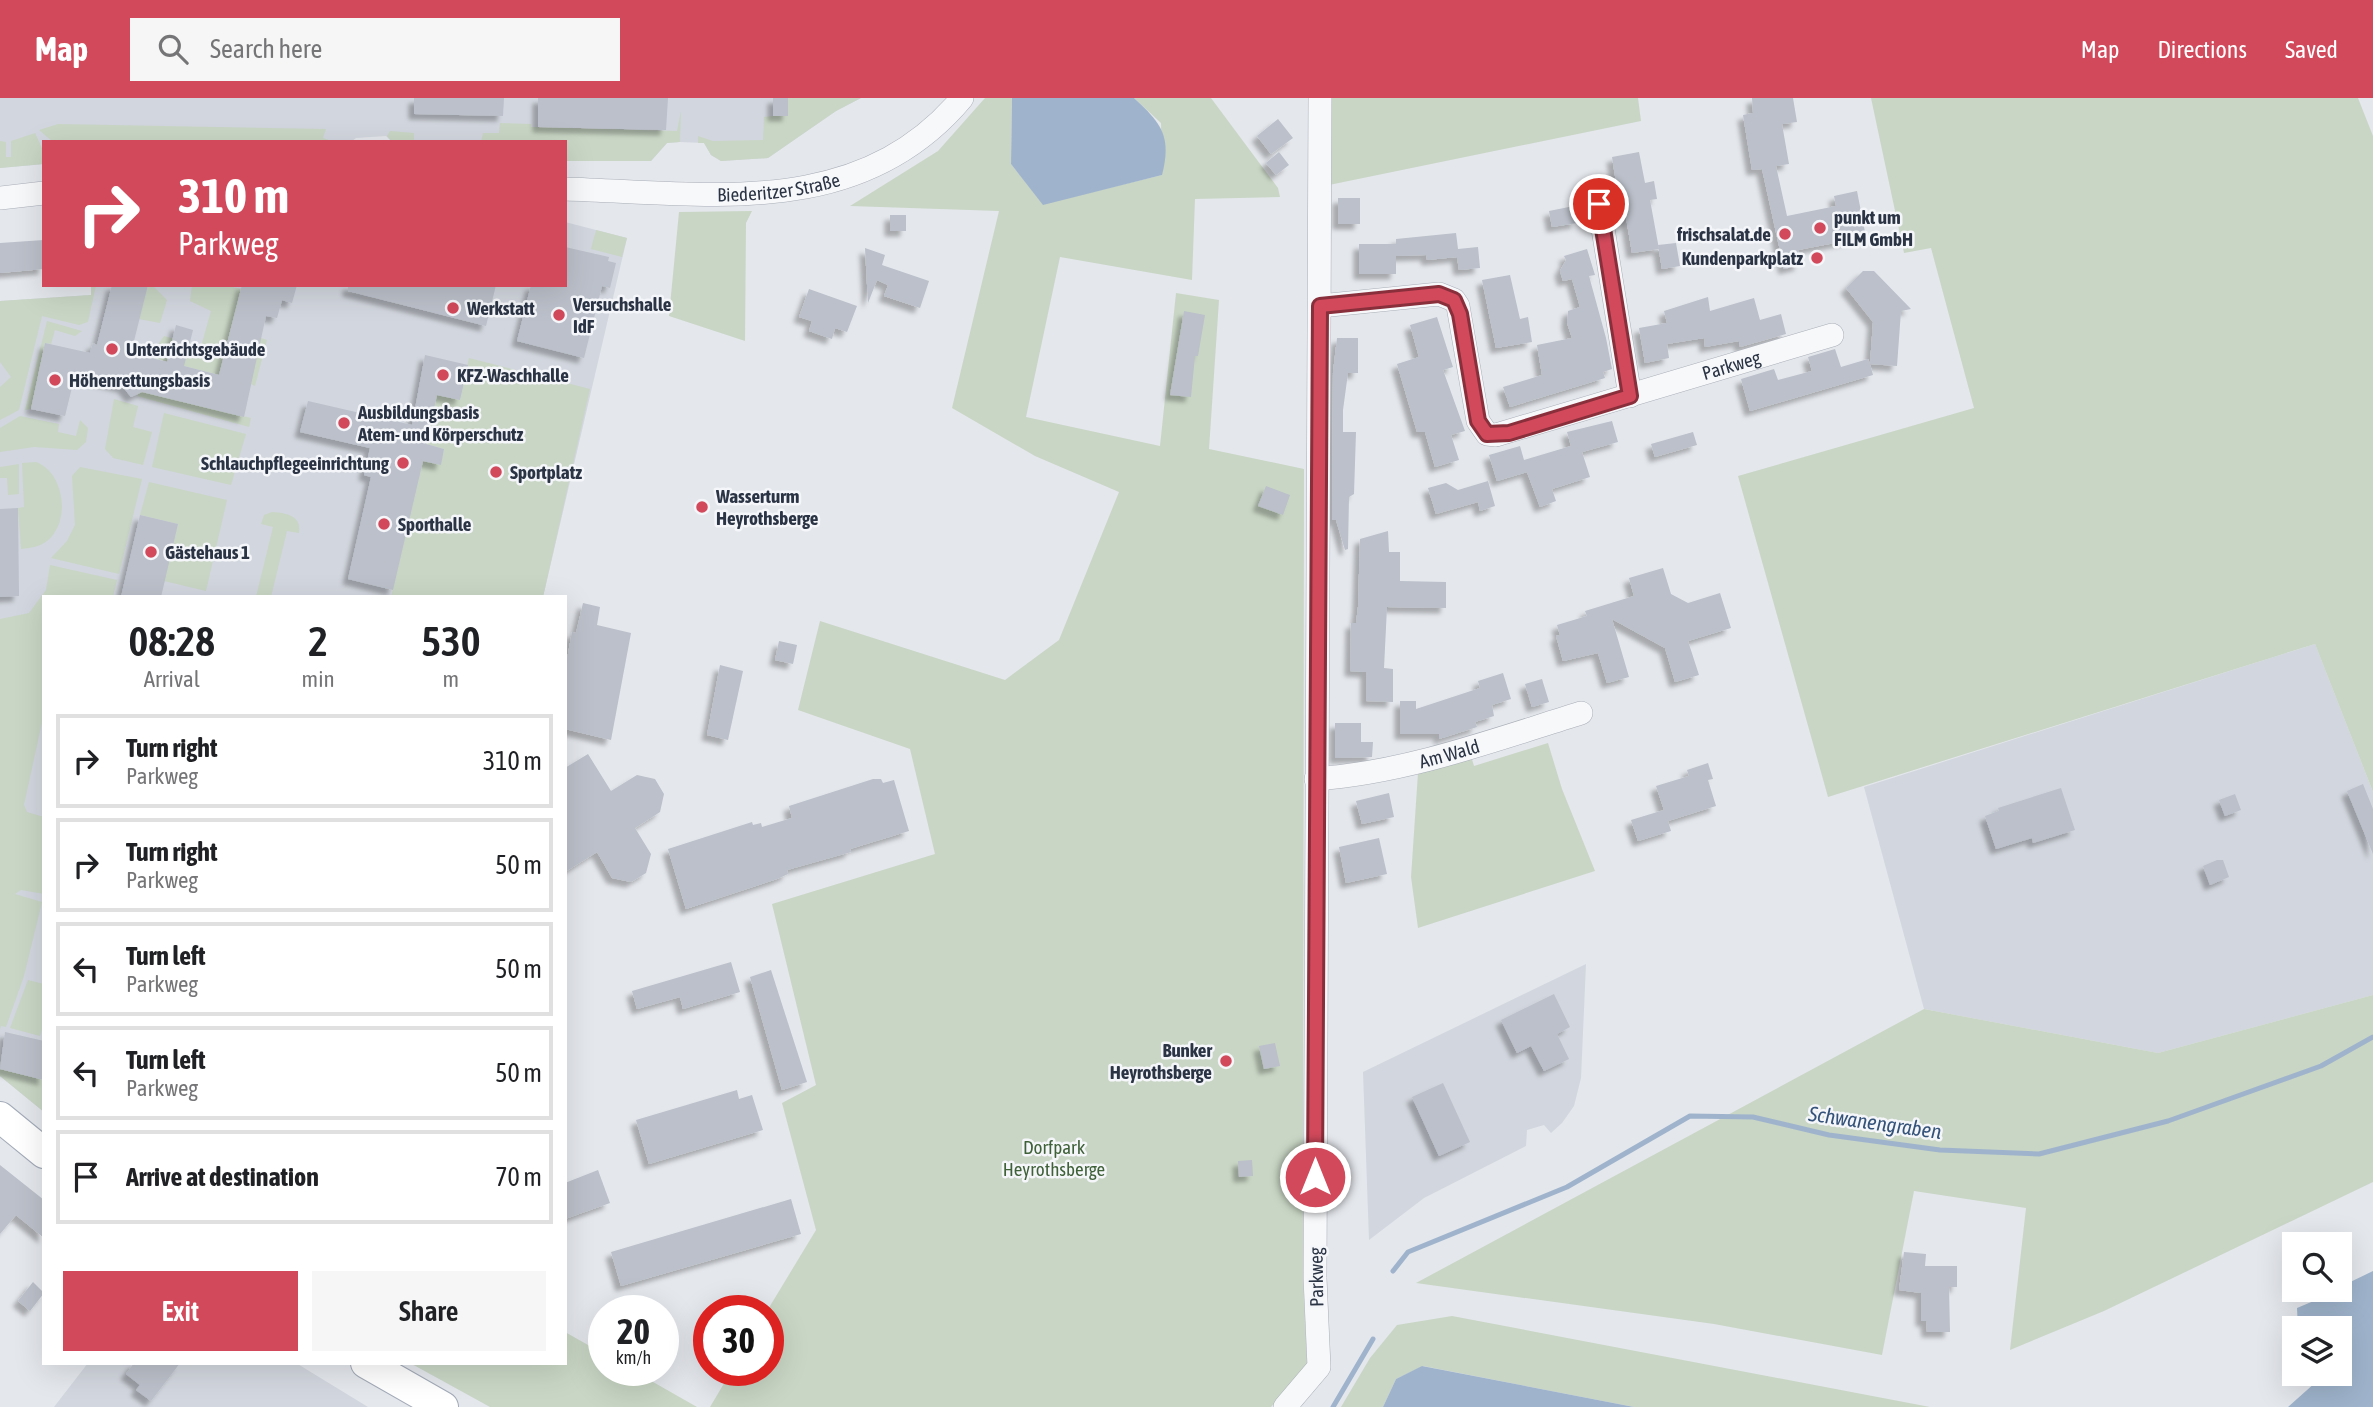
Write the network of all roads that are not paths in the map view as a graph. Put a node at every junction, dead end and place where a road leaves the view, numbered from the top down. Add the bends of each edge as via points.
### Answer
1 (962, 98) edge
2 (1320, 98) edge
3 (567, 190) edge
4 (42, 193) edge
5 (0, 198) edge
6 (1599, 204) dead end
7 (1320, 306) junction
8 (1832, 335) dead end
9 (1630, 396) junction
10 (1581, 713) dead end
11 (1316, 779) junction
12 (0, 1117) edge
13 (42, 1151) edge
14 (370, 1365) edge
15 (443, 1407) edge
16 (1285, 1407) edge

1 - 3 street, Biederitzer Straße via 922,137 885,161 854,177 820,186 762,193
2 - 7 street, Parkweg
4 - 5 street
6 - 9 street
7 - 9 street, Parkweg via 1439,294 1454,300 1478,421 1487,434 1509,433
7 - 11 street, Parkweg
8 - 9 street, Parkweg
10 - 11 street, Am Wald via 1416,765
11 - 16 street, Parkweg via 1315,1278 1319,1367
12 - 13 main road
14 - 15 main road

